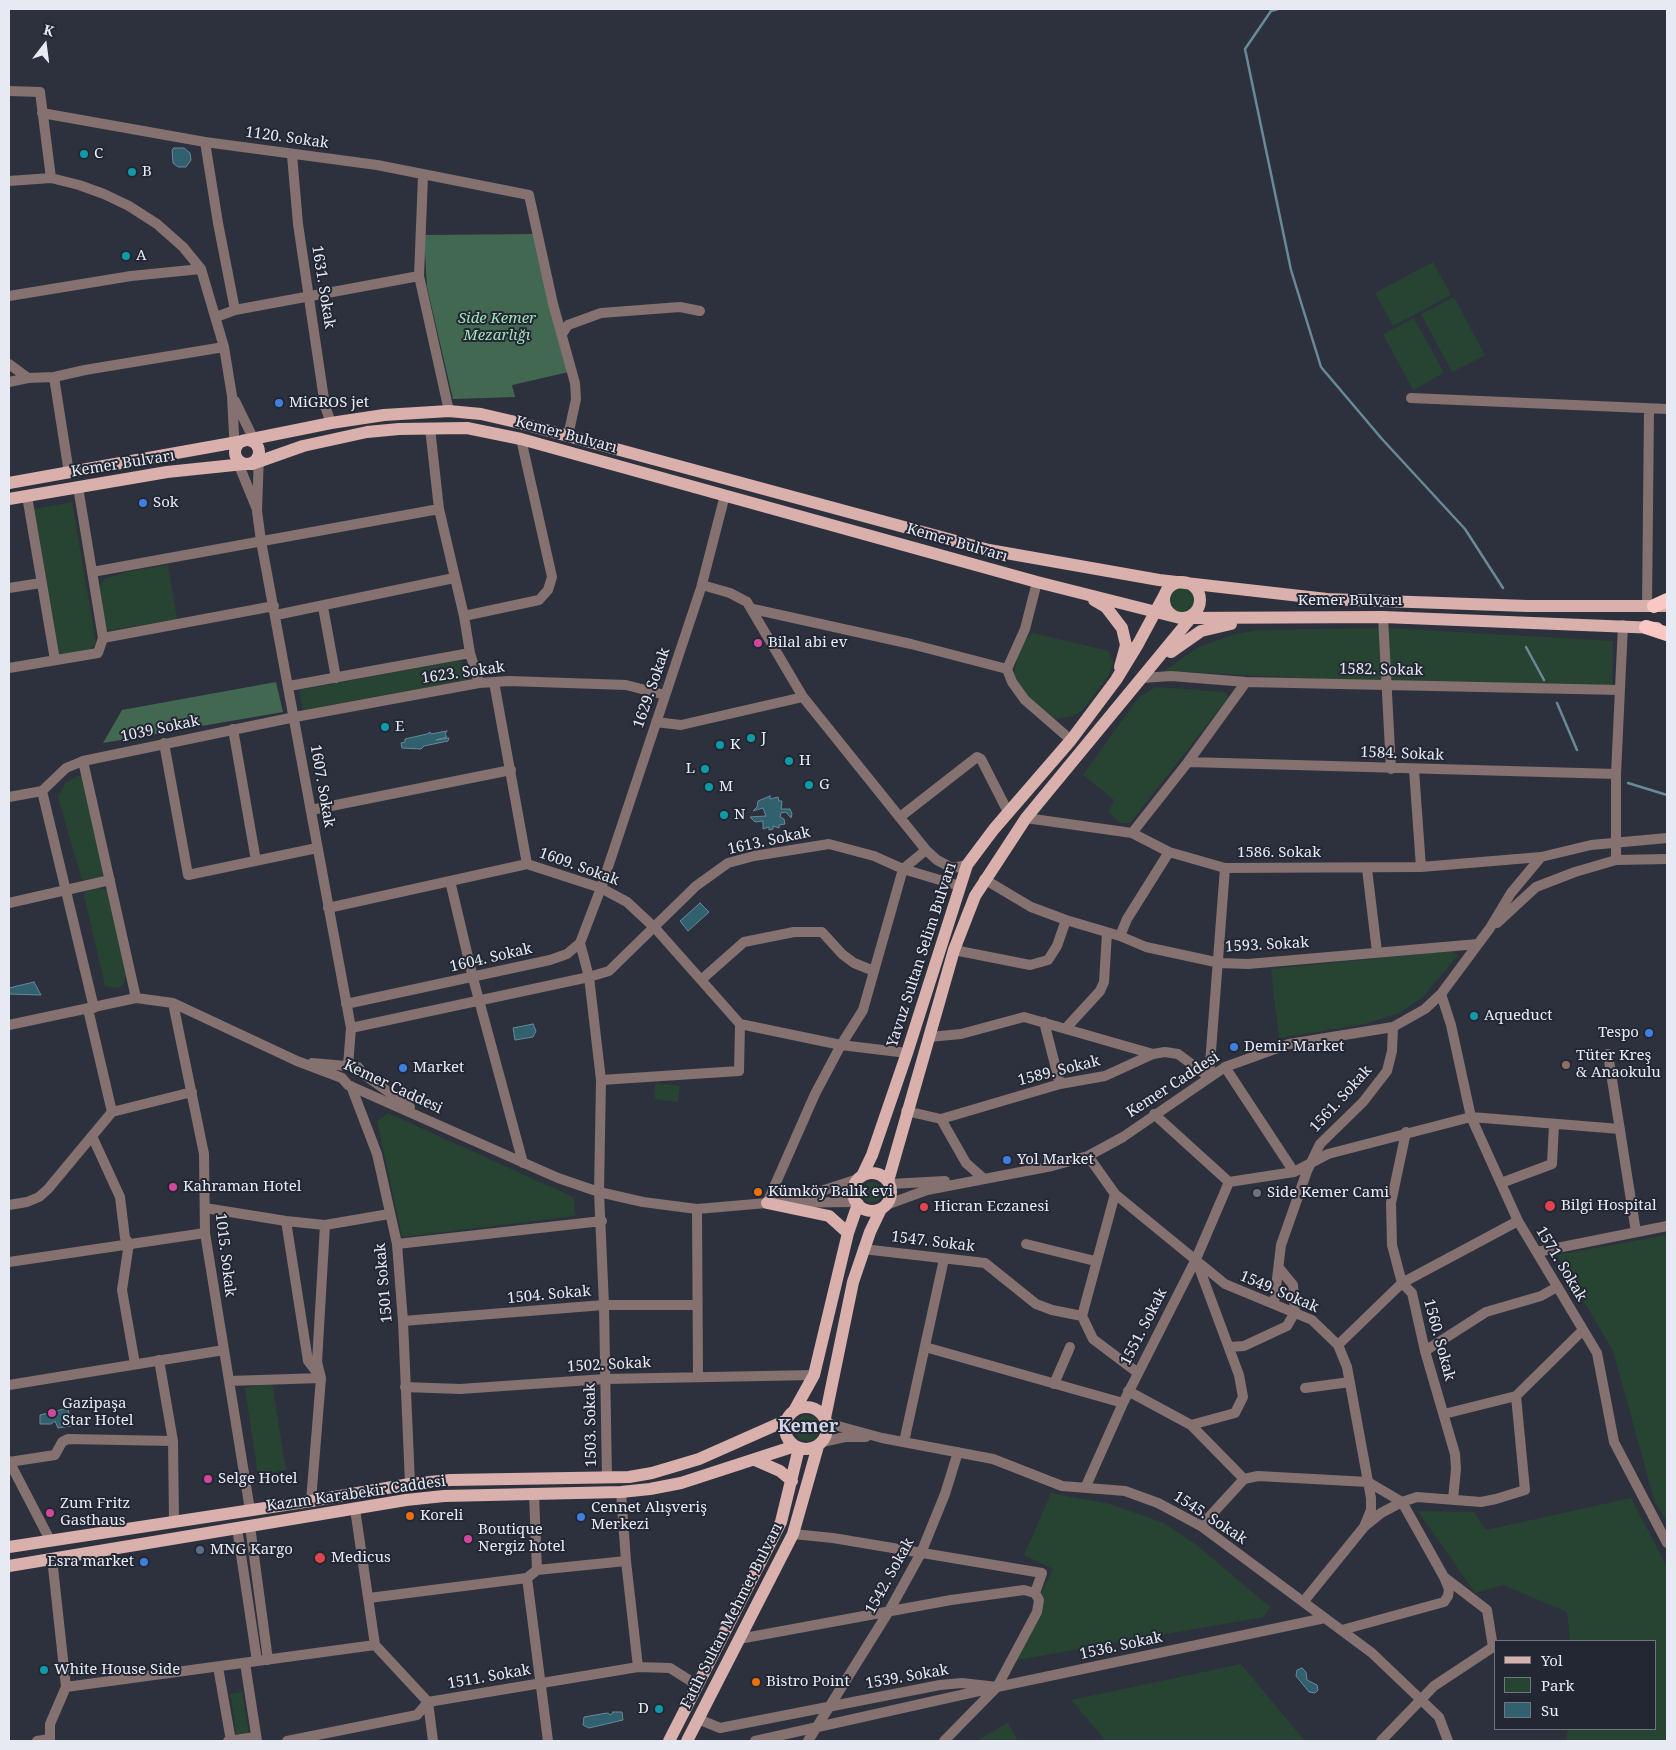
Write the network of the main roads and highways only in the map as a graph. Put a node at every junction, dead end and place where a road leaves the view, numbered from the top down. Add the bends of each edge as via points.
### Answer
1 (246, 452) junction
2 (9, 483) edge
3 (9, 499) edge
4 (1186, 582) junction
5 (1079, 592) junction
6 (1166, 592) junction
7 (1667, 600) edge
8 (1656, 606) edge
9 (1156, 612) junction
10 (1189, 616) junction
11 (1253, 618) junction
12 (1646, 627) junction
13 (1667, 629) edge
14 (1667, 634) edge
15 (1156, 662) junction
16 (1116, 680) junction
17 (860, 1178) junction
18 (889, 1183) junction
19 (767, 1203) road end
20 (857, 1203) junction
21 (884, 1207) junction
22 (848, 1233) junction
23 (791, 1416) junction
24 (826, 1420) junction
25 (820, 1444) junction
26 (797, 1447) junction
27 (755, 1460) junction
28 (792, 1481) junction
29 (9, 1548) edge
30 (9, 1566) edge
31 (669, 1741) edge
32 (687, 1741) edge

1 - 2 main road, Kemer Bulvarı
1 - 3 main road, Kemer Bulvarı via 167,472
1 - 4 main road, Kemer Bulvarı via 331,423 419,411 481,414 989,550 1113,573
1 - 5 main road, Kemer Bulvarı via 302,446 367,432 467,428 522,439
4 - 6 main road via 1174,584
4 - 8 main road, Kemer Bulvarı via 1327,599
4 - 10 main road via 1199,594 1200,606
5 - 9 main road, Kemer Bulvarı
5 - 16 main road via 1106,606 1122,628 1126,645
6 - 9 main road, Yavuz Sultan Selim Bulvarı
6 - 10 main road via 1167,608
7 - 8 highway
9 - 10 main road, Kemer Bulvarı
9 - 16 main road, Yavuz Sultan Selim Bulvarı
10 - 11 main road, Kemer Bulvarı
10 - 15 main road, Yavuz Sultan Selim Bulvarı
11 - 12 main road, Kemer Bulvarı via 1383,617
11 - 15 main road via 1202,631
12 - 13 main road, Kemer Bulvarı
12 - 14 highway
15 - 18 main road, Yavuz Sultan Selim Bulvarı via 1026,818 984,879 965,916 906,1111
16 - 17 main road, Yavuz Sultan Selim Bulvarı via 967,865 907,1053 872,1155
17 - 18 main road via 878,1174
17 - 20 main road via 853,1190
18 - 21 main road via 891,1195
19 - 22 main road via 829,1216
20 - 21 main road via 870,1211
20 - 22 main road
21 - 24 main road via 863,1249 845,1315
22 - 23 main road via 814,1375
23 - 24 main road via 808,1407
23 - 26 main road via 787,1438
23 - 29 main road, Kazım Karabekir Caddesi via 754,1437 672,1468 645,1474 410,1484
24 - 25 main road via 827,1433
25 - 26 main road via 807,1449
25 - 32 main road, Fatih Sultan Mehmet Bulvarı via 793,1534
26 - 27 main road, Kazım Karabekir Caddesi
26 - 28 main road, Fatih Sultan Mehmet Bulvarı
27 - 28 main road via 780,1471
27 - 30 main road, Kazım Karabekir Caddesi via 681,1483 621,1492 444,1496 406,1500
28 - 31 main road, Fatih Sultan Mehmet Bulvarı via 781,1522

